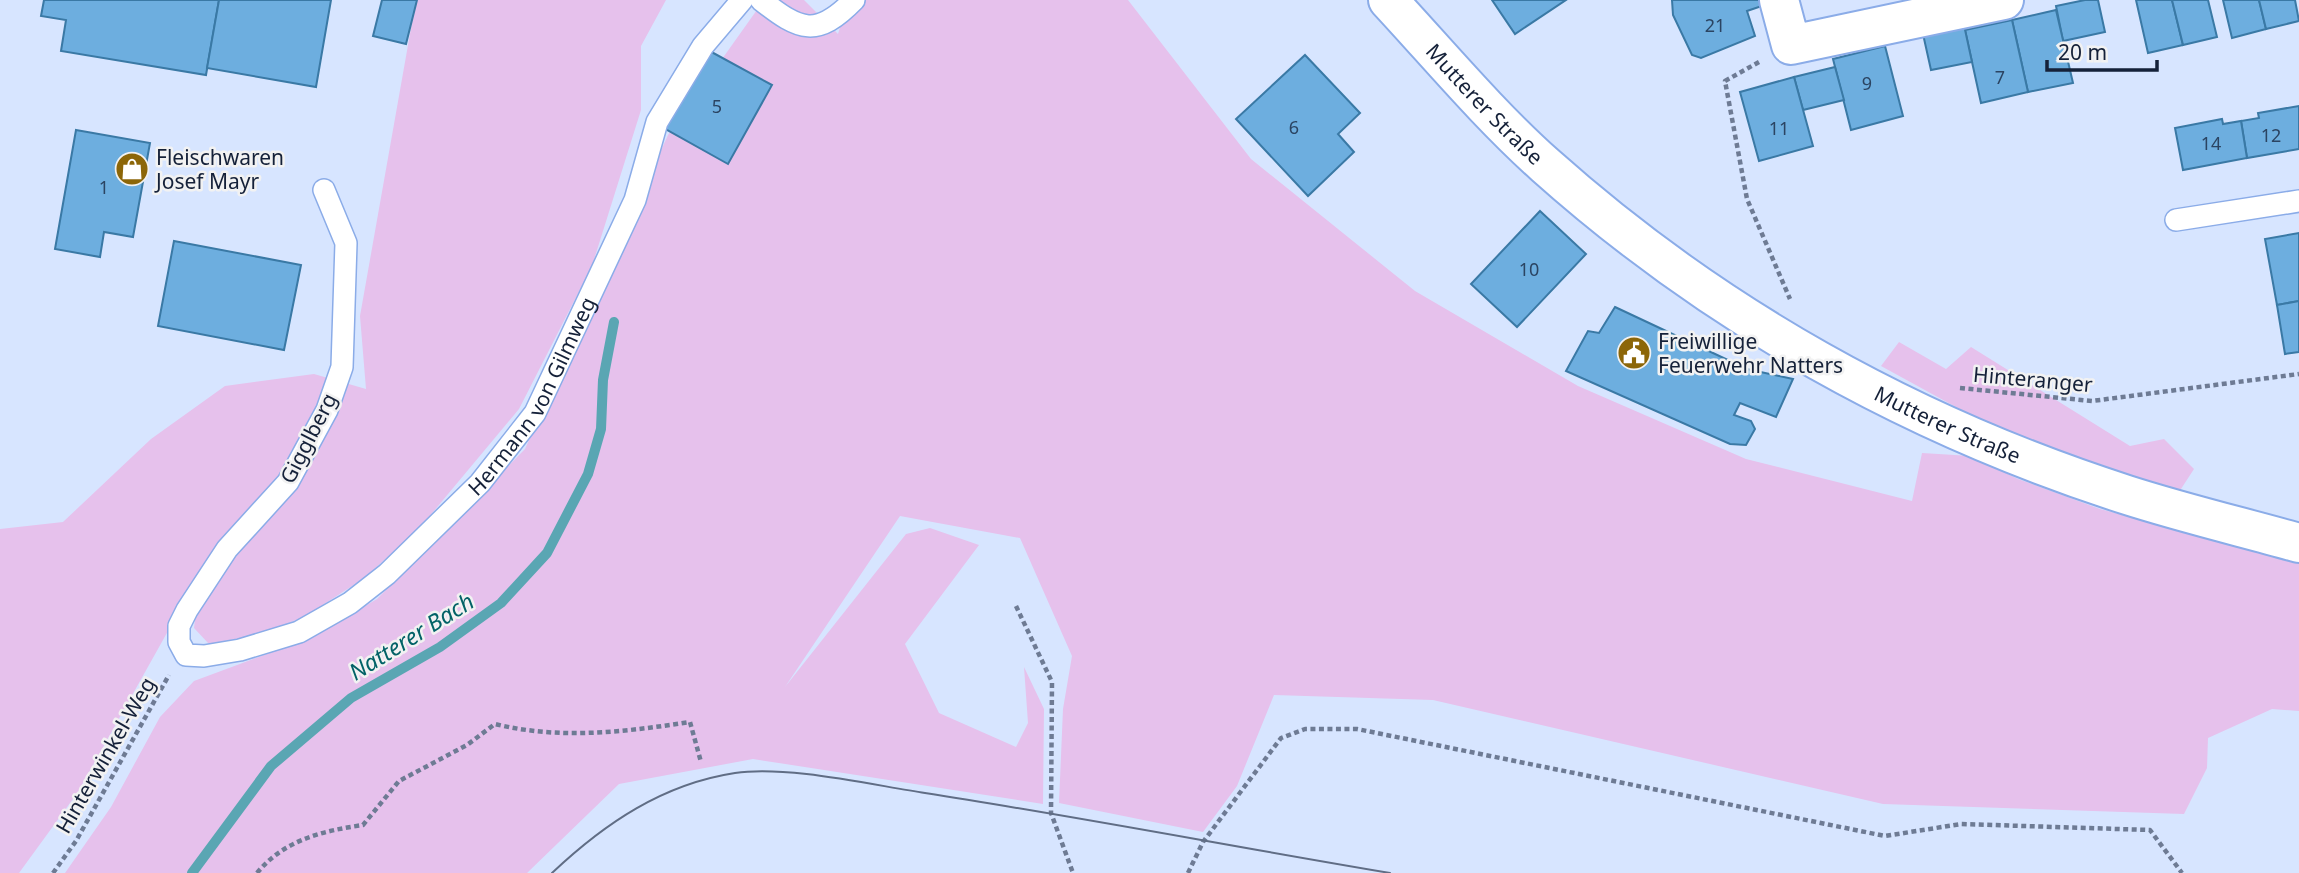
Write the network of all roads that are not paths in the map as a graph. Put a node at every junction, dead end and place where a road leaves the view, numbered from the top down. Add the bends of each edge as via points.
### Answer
1 (742, 0) edge
2 (761, 0) edge
3 (854, 0) edge
4 (1388, 0) edge
5 (1779, 0) edge
6 (2004, 0) edge
7 (324, 190) dead end
8 (2299, 201) edge
9 (2176, 220) dead end
10 (2299, 543) edge
11 (186, 655) joint

1 - 11 lane, Hermann von Gilmweg via 703,46 657,122 635,200 535,414 480,484 387,574 299,632 240,650
2 - 3 lane via 794,23 808,27 821,27 835,19
4 - 10 street, Mutterer Straße via 1544,164 1700,288 1818,361 1890,400 2018,455 2126,495
5 - 6 street via 1791,45
7 - 11 lane, Gigglberg via 346,243 342,368 327,410 288,482 228,549 187,610 179,626 179,642
8 - 9 lane

